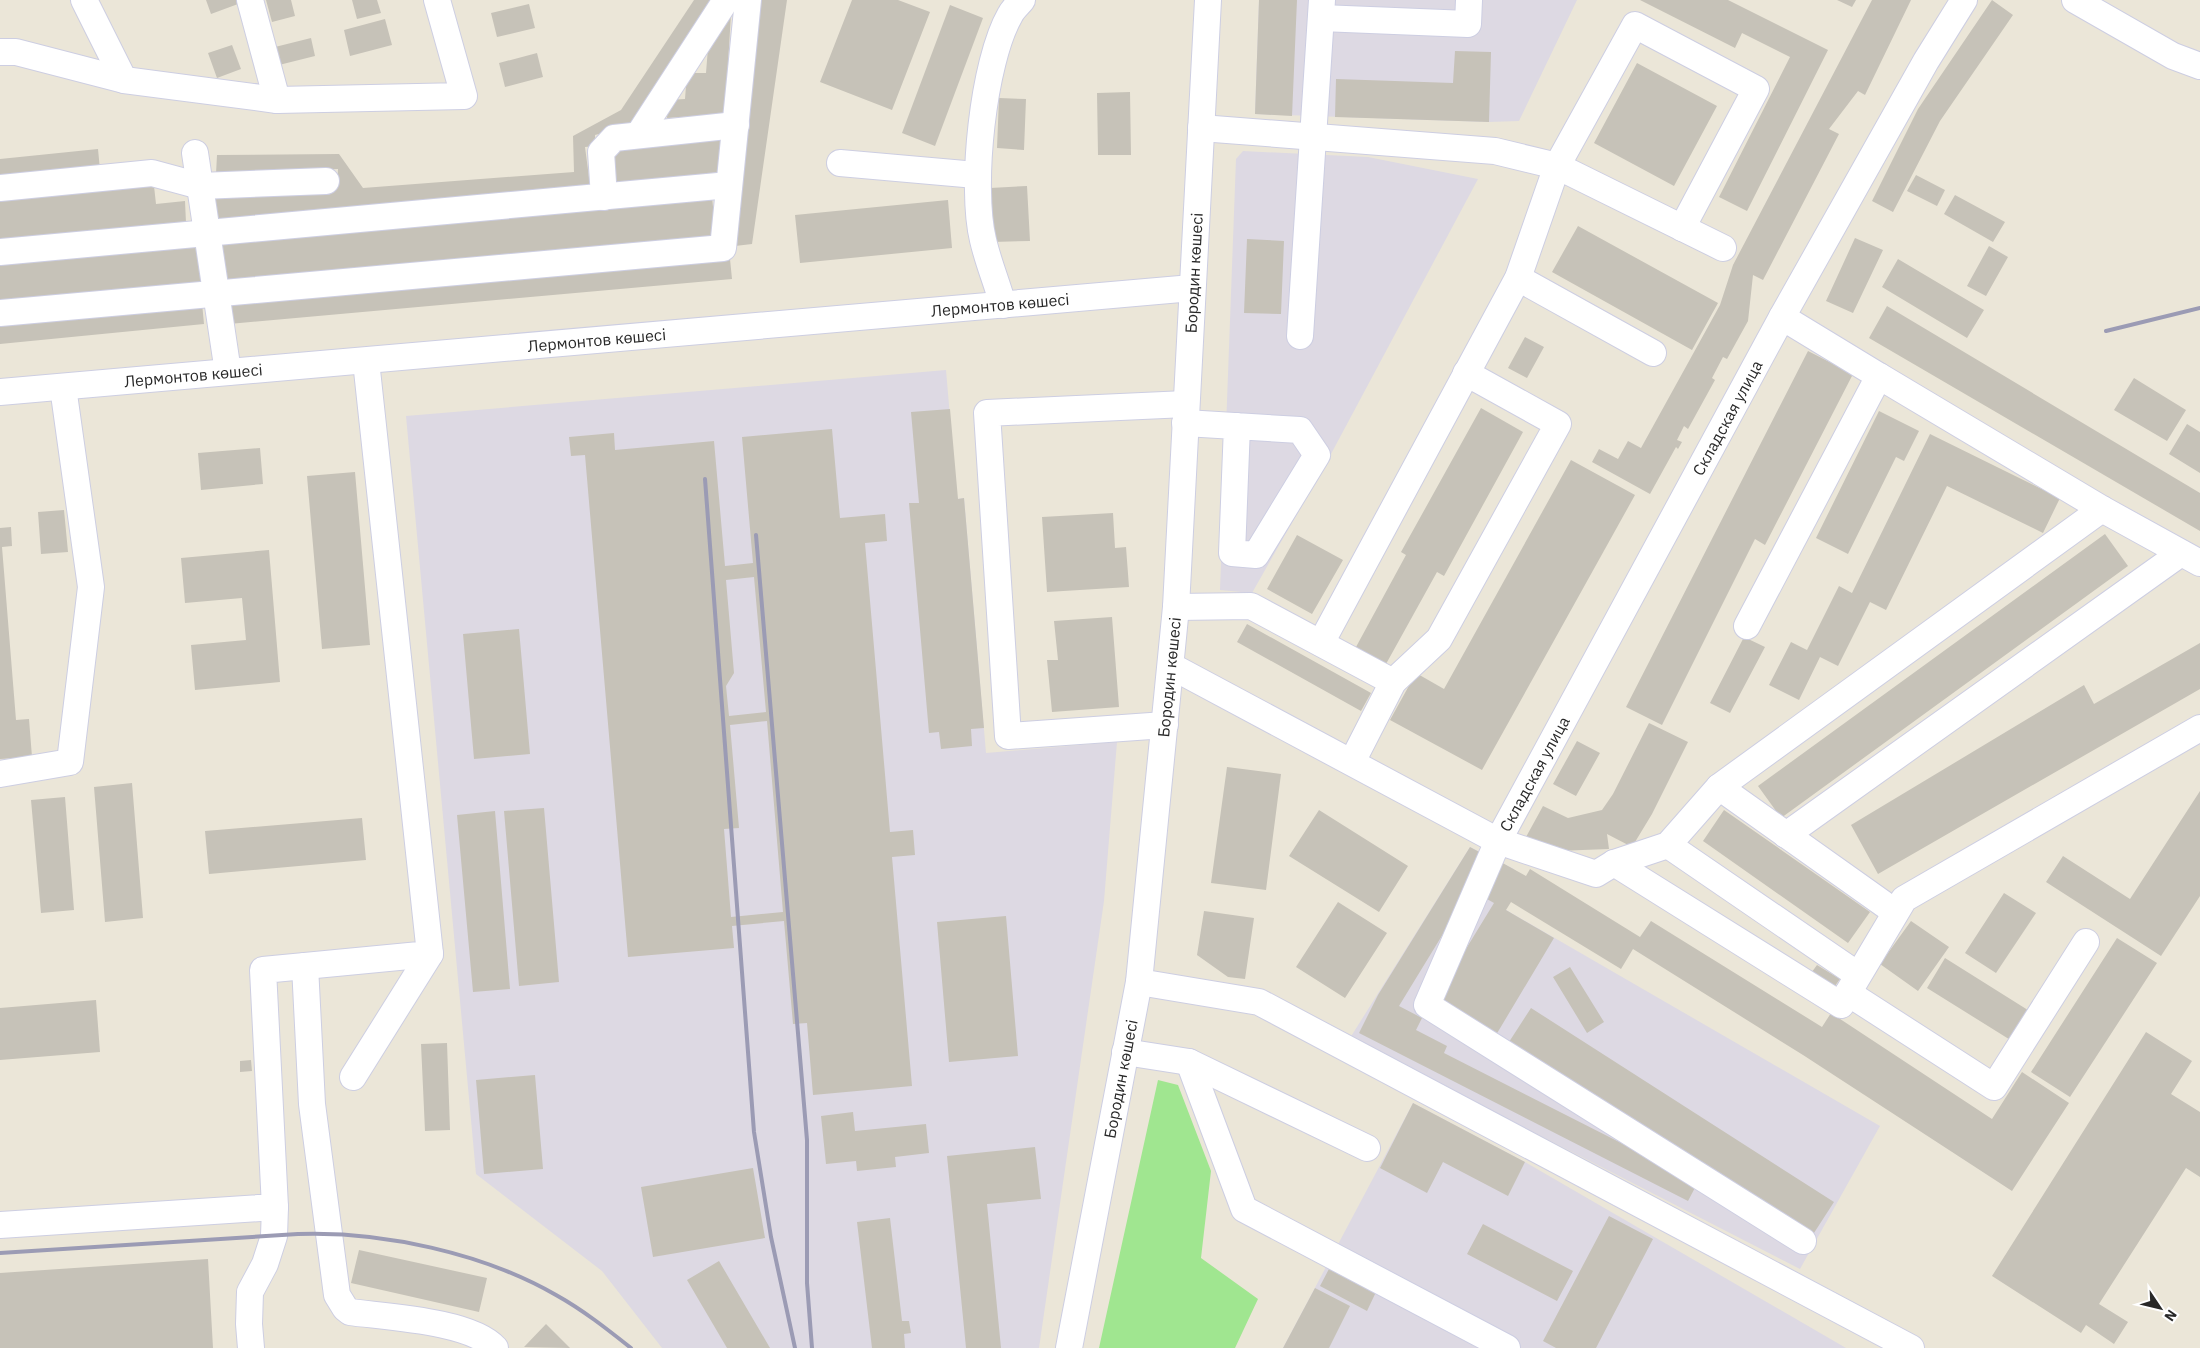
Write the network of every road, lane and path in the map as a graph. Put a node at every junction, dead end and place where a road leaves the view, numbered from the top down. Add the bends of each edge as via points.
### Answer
1 (84, 0) edge
2 (250, 0) edge
3 (437, 0) edge
4 (726, 0) edge
5 (748, 0) edge
6 (1022, 0) edge
7 (1208, 0) edge
8 (1469, 0) edge
9 (1964, 0) edge
10 (2075, 0) edge
11 (1322, 9) edge
12 (0, 52) edge
13 (2200, 66) edge
14 (124, 80) junction
15 (277, 100) junction
16 (736, 125) junction
17 (1201, 128) junction
18 (639, 134) junction
19 (1313, 136) junction
20 (195, 153) dead end
21 (840, 163) dead end
22 (1557, 166) junction
23 (976, 175) junction
24 (326, 181) dead end
25 (729, 185) junction
26 (200, 186) junction
27 (0, 188) edge
28 (604, 197) junction
29 (1682, 228) junction
30 (207, 233) junction
31 (1723, 248) dead end
32 (0, 252) edge
33 (1518, 278) junction
34 (1192, 288) junction
35 (216, 294) junction
36 (1003, 305) junction
37 (0, 313) edge
38 (1782, 316) junction
39 (1300, 336) dead end
40 (1654, 353) dead end
41 (366, 361) junction
42 (228, 372) junction
43 (1466, 373) junction
44 (1879, 376) junction
45 (63, 386) junction
46 (0, 392) edge
47 (1186, 414) junction
48 (1238, 426) junction
49 (2102, 509) junction
50 (2191, 558) edge
51 (1176, 607) junction
52 (1746, 626) dead end
53 (1321, 643) junction
54 (1171, 666) junction
55 (1393, 682) junction
56 (1165, 725) junction
57 (2200, 728) edge
58 (1352, 762) junction
59 (0, 774) edge
60 (1719, 788) junction
61 (1786, 835) junction
62 (1498, 840) junction
63 (1668, 845) junction
64 (1614, 863) junction
65 (1895, 912) junction
66 (2086, 942) dead end
67 (430, 954) junction
68 (305, 966) junction
69 (1139, 982) junction
70 (1853, 984) junction
71 (1125, 1052) junction
72 (1189, 1062) junction
73 (354, 1078) dead end
74 (1367, 1148) dead end
75 (275, 1207) junction
76 (0, 1225) edge
77 (1803, 1241) dead end
78 (250, 1348) edge
79 (495, 1348) edge
80 (1069, 1348) edge
81 (1507, 1348) edge
82 (1912, 1348) edge

1 - 14 street
2 - 15 street
3 - 15 street via 464,96
4 - 18 street
5 - 16 street
6 - 23 street via 1010,14 988,79
7 - 17 street, Бородин көшесі
8 - 11 street via 1468,24
9 - 38 street, Складская улица
10 - 13 street via 2173,56
11 - 19 street
12 - 14 street via 16,52
14 - 15 street
16 - 18 street
16 - 25 street
17 - 19 street
17 - 34 street, Бородин көшесі
18 - 28 street via 614,138 601,152
19 - 22 street via 1495,151
19 - 39 street
20 - 26 street
21 - 23 street
22 - 29 street
22 - 29 street via 1634,25 1756,89
22 - 33 street
23 - 36 street via 982,238
24 - 26 street
25 - 28 street
25 - 35 street via 723,248
26 - 27 street via 152,173
26 - 30 street
28 - 30 street
29 - 31 street
30 - 32 street
30 - 35 street
33 - 40 street
33 - 43 street
34 - 36 street, Лермонтов көшесі
34 - 47 street, Бородин көшесі
35 - 37 street
35 - 42 street
36 - 41 street, Лермонтов көшесі
38 - 44 street
38 - 62 street, Складская улица
41 - 42 street, Лермонтов көшесі
41 - 67 street
42 - 45 street, Лермонтов көшесі
43 - 53 street
43 - 55 street via 1558,424 1439,640
44 - 49 street
44 - 52 street
45 - 46 street, Лермонтов көшесі
45 - 59 street via 91,587 70,762
47 - 48 street
47 - 51 street, Бородин көшесі
47 - 56 street via 986,414 1008,736
48 - 48 street via 1300,430 1317,455 1256,554 1232,553
49 - 50 street
49 - 60 street
50 - 61 street
51 - 53 street via 1251,606
51 - 54 street, Бородин көшесі
53 - 55 street
54 - 56 street, Бородин көшесі
54 - 58 street
55 - 58 street
56 - 69 street, Бородин көшесі
57 - 65 street via 1904,899
58 - 62 street
60 - 61 street
60 - 63 street
61 - 65 street
62 - 64 street via 1596,874
62 - 77 street, Складская улица via 1427,1005
63 - 64 street
63 - 70 street
64 - 70 street via 1841,1005
65 - 70 street
66 - 70 street via 1994,1087
67 - 68 street
67 - 73 street
68 - 75 street via 263,970
68 - 79 street via 312,1104 337,1295 350,1312 455,1327 490,1342
69 - 71 street, Бородин көшесі
69 - 82 street via 1259,1002
71 - 72 street
71 - 80 street, Бородин көшесі
72 - 74 street
72 - 81 street via 1244,1209
75 - 76 street
75 - 78 street via 274,1236 265,1264 250,1292

